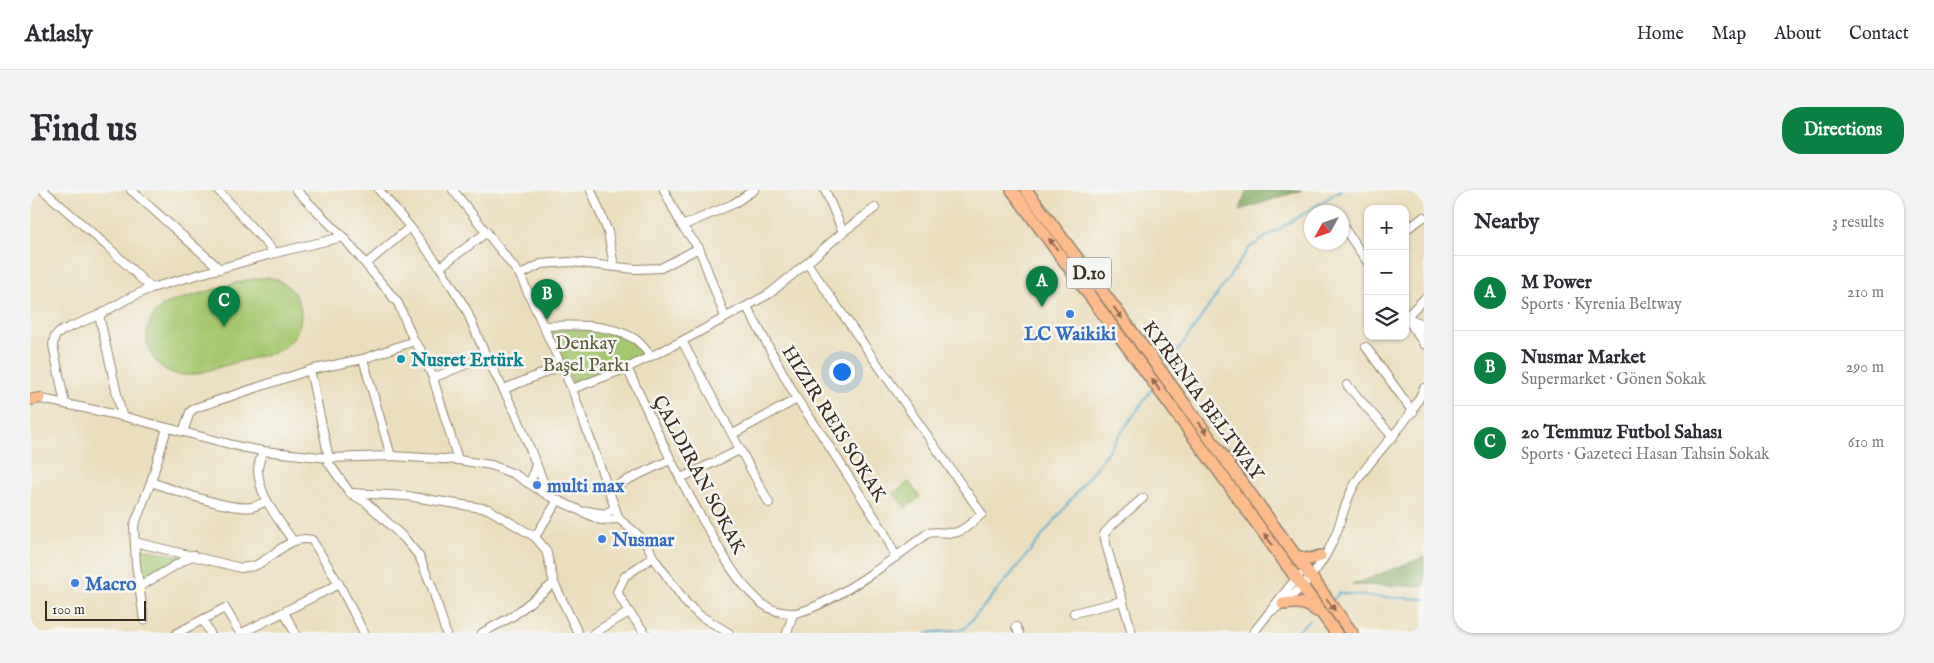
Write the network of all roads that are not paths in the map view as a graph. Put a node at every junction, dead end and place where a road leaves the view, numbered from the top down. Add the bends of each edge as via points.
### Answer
1 (43, 190) edge
2 (131, 190) edge
3 (218, 190) edge
4 (296, 190) edge
5 (379, 190) edge
6 (454, 190) edge
7 (591, 190) edge
8 (664, 190) edge
9 (754, 190) edge
10 (825, 190) edge
11 (1012, 190) edge
12 (1026, 190) edge
13 (875, 208) dead end
14 (1424, 218) edge
15 (682, 226) junction
16 (410, 227) junction
17 (1409, 227) edge
18 (487, 232) junction
19 (843, 232) junction
20 (1349, 235) edge
21 (343, 237) junction
22 (699, 248) junction
23 (275, 253) junction
24 (1364, 255) edge
25 (807, 263) junction
26 (366, 264) junction
27 (440, 266) junction
28 (614, 266) junction
29 (220, 269) junction
30 (520, 275) junction
31 (150, 288) junction
32 (1424, 299) edge
33 (747, 307) junction
34 (1409, 313) edge
35 (99, 315) junction
36 (725, 317) junction
37 (1409, 319) edge
38 (1409, 323) edge
39 (543, 326) junction
40 (1424, 330) edge
41 (414, 341) junction
42 (682, 342) junction
43 (1424, 344) edge
44 (1366, 347) dead end
45 (486, 356) junction
46 (651, 356) junction
47 (363, 359) junction
48 (561, 366) junction
49 (627, 368) junction
50 (310, 370) junction
51 (433, 378) junction
52 (1347, 386) dead end
53 (1424, 388) edge
54 (504, 389) junction
55 (572, 390) junction
56 (33, 398) edge
57 (796, 399) junction
58 (65, 404) junction
59 (1413, 412) junction
60 (122, 416) junction
61 (167, 428) junction
62 (183, 432) junction
63 (733, 434) junction
64 (1393, 436) junction
65 (740, 450) junction
66 (263, 451) junction
67 (391, 456) junction
68 (329, 458) junction
69 (458, 460) junction
70 (670, 460) junction
71 (536, 462) junction
72 (681, 478) junction
73 (150, 482) junction
74 (528, 483) junction
75 (608, 489) junction
76 (350, 493) junction
77 (549, 496) junction
78 (1142, 498) dead end
79 (558, 500) junction
80 (267, 501) junction
81 (769, 503) dead end
82 (615, 508) junction
83 (577, 509) junction
84 (619, 519) junction
85 (535, 538) junction
86 (293, 541) junction
87 (135, 542) junction
88 (1324, 553) junction
89 (193, 555) junction
90 (1297, 556) junction
91 (653, 557) junction
92 (896, 557) junction
93 (1309, 573) junction
94 (1300, 582) junction
95 (554, 583) junction
96 (339, 584) junction
97 (139, 588) junction
98 (1122, 601) junction
99 (1283, 604) junction
100 (284, 612) junction
101 (629, 612) junction
102 (1270, 612) junction
103 (1074, 613) dead end
104 (793, 614) junction
105 (1323, 615) junction
106 (144, 620) dead end
107 (203, 620) junction
108 (177, 633) edge
109 (210, 633) edge
110 (242, 633) edge
111 (295, 633) edge
112 (364, 633) edge
113 (446, 633) edge
114 (482, 633) edge
115 (578, 633) edge
116 (594, 633) edge
117 (645, 633) edge
118 (729, 633) edge
119 (787, 633) edge
120 (1132, 633) edge
121 (1253, 633) edge
122 (1336, 633) edge
123 (1352, 633) edge

1 - 31 street
2 - 29 street
3 - 23 street
4 - 21 street
5 - 16 street
6 - 18 street
7 - 28 street via 608,232
8 - 15 street
9 - 15 street via 733,204
10 - 19 street
94 -> 11 highway, KYRENIA BELTWAY / D.10
12 -> 90 highway, KYRENIA BELTWAY / D.10
13 - 19 street
14 - 17 street
15 - 22 street
16 - 26 street
16 - 27 street
18 - 27 street
18 - 30 street
19 - 25 street
20 - 24 street
21 - 23 street
21 - 26 street
22 - 28 street via 661,268
22 - 36 street
23 - 29 street
25 - 33 street via 769,294
25 - 92 street via 982,514 961,531 928,533
26 - 41 street via 398,303
27 - 45 street via 466,309
28 - 30 street via 542,264
29 - 31 street
30 - 39 street
31 - 35 street
32 - 34 street
33 - 36 street
33 - 57 street
35 - 58 street via 55,336 53,344
35 - 60 street
36 - 42 street
37 - 40 street via 1418,322
38 - 43 street
39 - 46 street via 583,325 616,331 637,340
39 - 48 street
41 - 47 street
41 - 51 street
42 - 46 street
42 - 63 street
44 - 59 street
45 - 51 street
45 - 54 street
46 - 49 street
47 - 50 street
47 - 67 street
48 - 54 street
48 - 55 street
49 - 55 street
49 - 70 street
50 - 62 street via 196,408 190,412
50 - 68 street
51 - 69 street
52 - 64 street
53 - 59 street
54 - 71 street
55 - 75 street
56 - 58 street
57 - 63 street
57 - 92 street via 884,532
58 - 60 street
59 - 64 street
60 - 61 street
61 - 62 street
61 - 73 street
62 - 66 street
63 - 65 street
64 - 88 street via 1355,485
65 - 72 street
65 - 81 street
66 - 68 street
66 - 80 street via 258,468
67 - 68 street
67 - 69 street
68 - 76 street via 331,469
69 - 74 street via 491,465
70 - 72 street
70 - 75 street
71 - 74 street
71 - 77 street
72 - 104 street via 741,582 770,610
73 - 80 street via 234,506 252,507
73 - 87 street via 134,526
74 - 77 street
75 - 82 street
76 - 85 street via 407,496 488,509
76 - 113 street via 367,503 416,552 428,575
77 - 79 street
78 - 98 street via 1104,534
79 - 83 street
79 - 85 street
80 - 86 street
82 - 83 street via 605,514
82 - 84 street
83 - 84 street via 600,520
84 - 91 street via 648,546
85 - 95 street via 546,550
86 - 89 street via 253,566 241,568
86 - 96 street via 312,540
87 - 89 street
87 - 97 street
88 - 90 highway via 1306,560
88 - 93 street
89 - 97 street
90 - 93 highway, KYRENIA BELTWAY / D.10
91 - 101 street via 624,576 619,585 617,592
91 - 118 street via 687,604 712,627
92 - 104 street via 836,596
93 - 94 street
93 -> 123 highway, KYRENIA BELTWAY / D.10
94 - 99 street
94 - 102 street via 1278,599
94 - 105 highway, KYRENIA BELTWAY / D.10
95 - 114 street via 513,616
95 - 115 street
96 - 100 street
96 - 112 street
97 - 106 street
98 - 103 street
98 - 120 street
99 - 102 street
99 - 105 highway via 1307,604
100 - 110 street
100 - 111 street
101 - 116 street
101 - 117 street
102 - 121 street
104 - 119 street
105 - 122 highway, KYRENIA BELTWAY / D.10
107 - 108 street
107 - 109 street
107 - 110 street via 225,608

